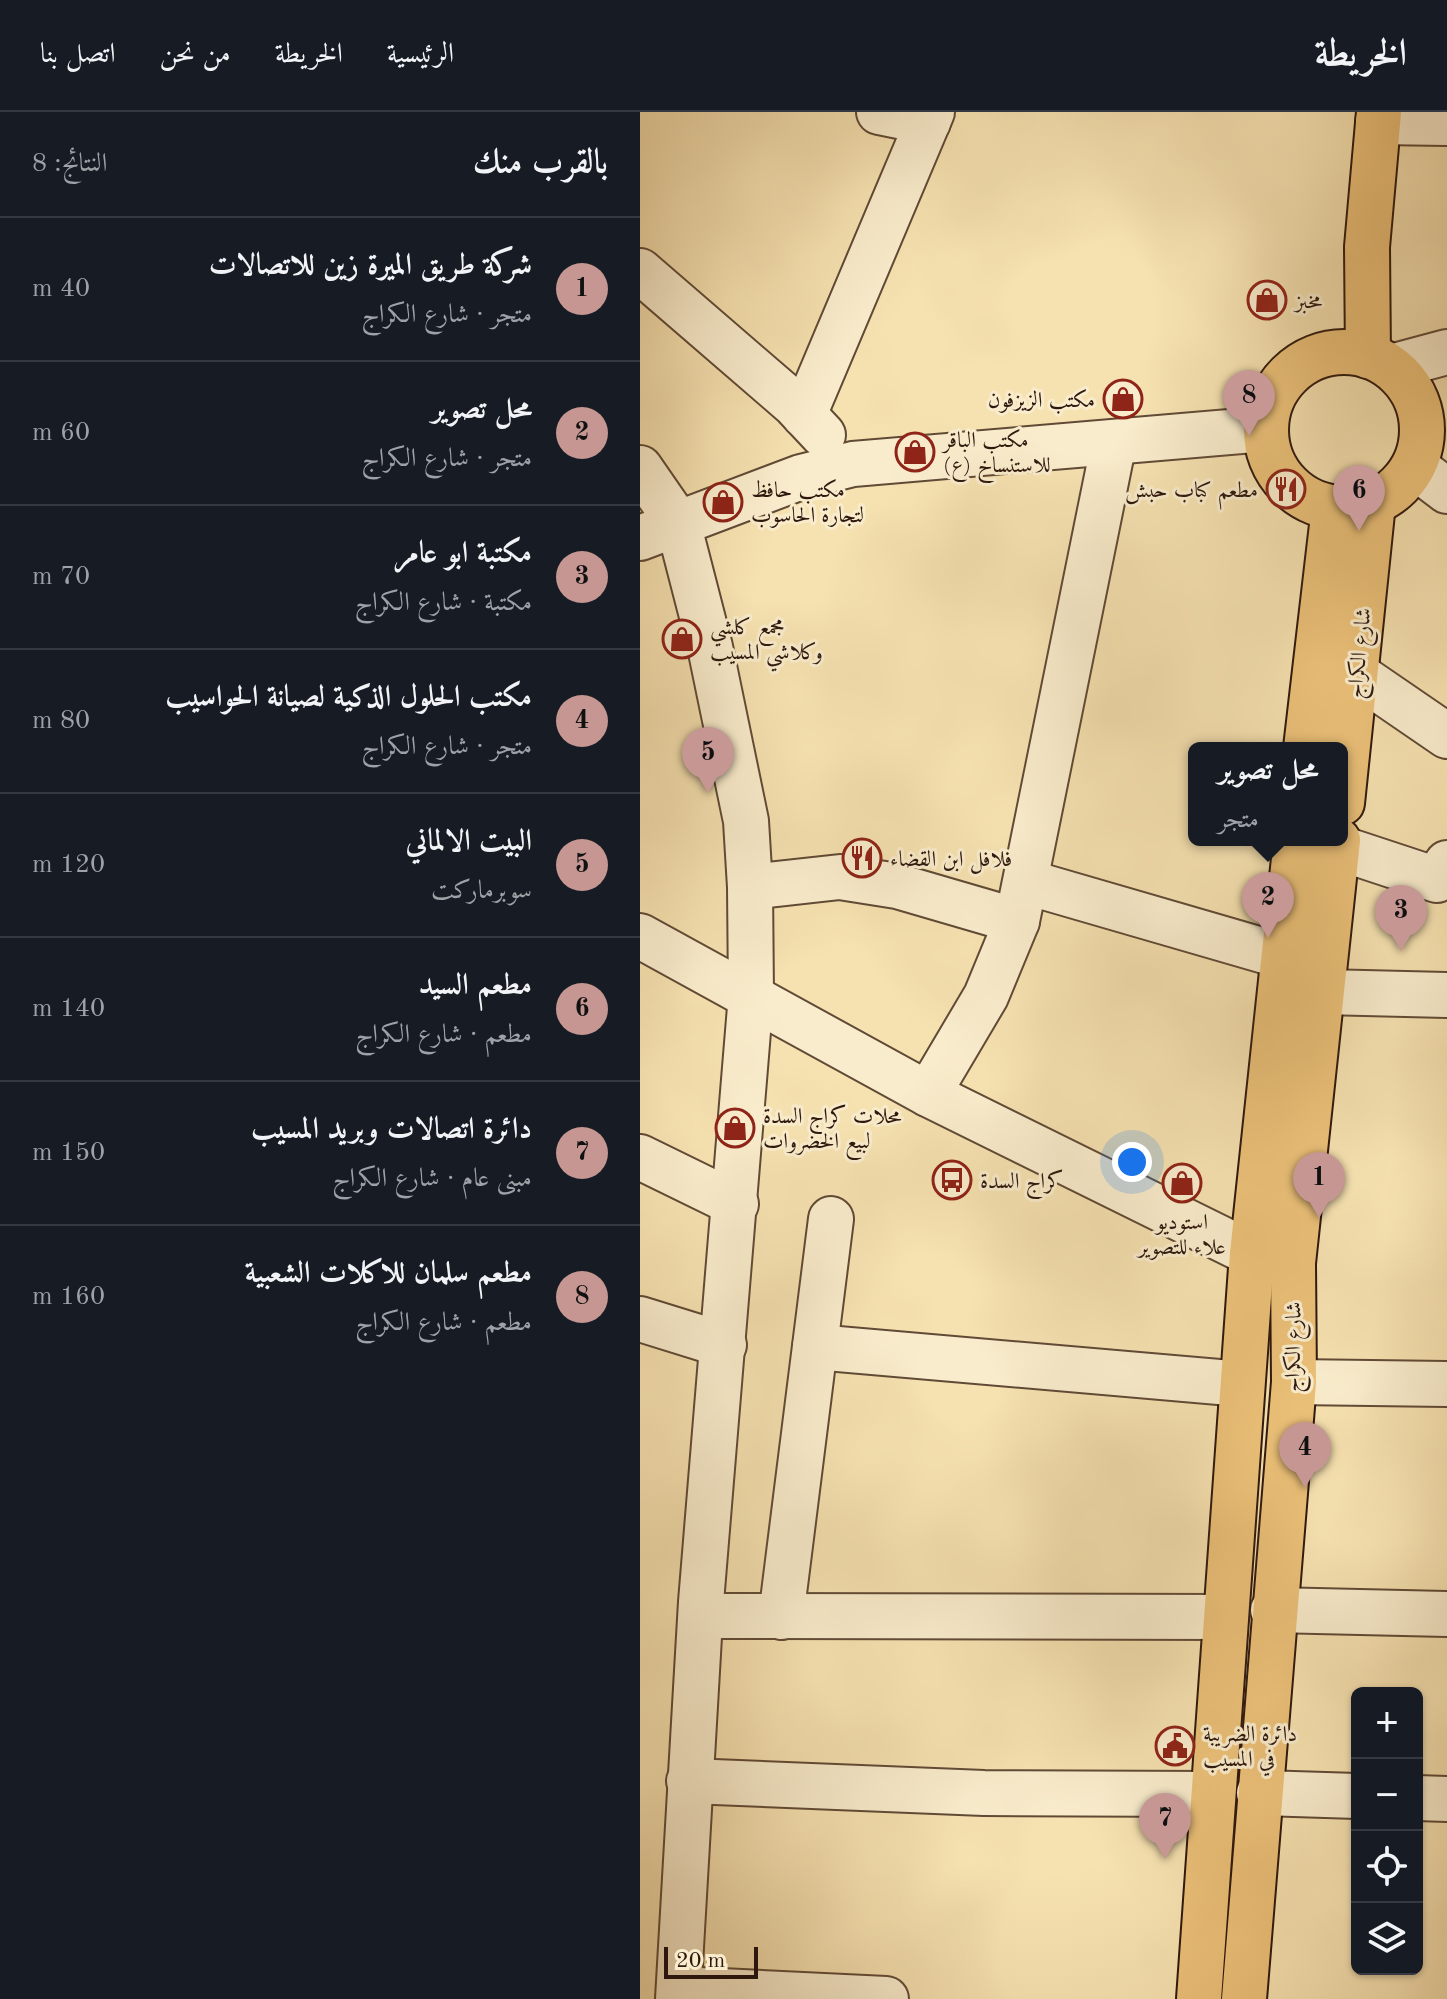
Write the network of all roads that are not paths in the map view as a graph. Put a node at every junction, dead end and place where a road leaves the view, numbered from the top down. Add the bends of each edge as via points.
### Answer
1 (879, 112) edge
2 (930, 117) edge
3 (1379, 117) edge
4 (1447, 123) edge
5 (640, 271) edge
6 (1447, 352) edge
7 (1380, 361) junction
8 (804, 415) junction
9 (1265, 429) junction
10 (1114, 442) junction
11 (853, 464) junction
12 (640, 468) edge
13 (1430, 479) edge
14 (1354, 505) junction
15 (659, 530) edge
16 (1355, 673) junction
17 (1447, 736) edge
18 (1307, 742) edge
19 (1348, 743) edge
20 (1323, 846) edge
21 (1324, 846) edge
22 (1336, 846) edge
23 (1447, 863) edge
24 (750, 887) junction
25 (1022, 901) junction
26 (640, 936) edge
27 (1282, 956) junction
28 (1323, 992) junction
29 (751, 995) junction
30 (1447, 995) edge
31 (928, 1094) junction
32 (640, 1157) edge
33 (736, 1204) junction
34 (831, 1219) dead end
35 (1272, 1258) junction
36 (640, 1319) edge
37 (724, 1345) junction
38 (815, 1347) junction
39 (1294, 1382) junction
40 (1242, 1384) junction
41 (1447, 1384) edge
42 (1273, 1610) junction
43 (1447, 1614) edge
44 (701, 1616) junction
45 (781, 1617) junction
46 (1225, 1617) junction
47 (689, 1781) junction
48 (1259, 1793) junction
49 (1211, 1794) junction
50 (1351, 1796) edge
51 (1423, 1798) edge
52 (1447, 1799) edge
53 (678, 1994) edge
54 (886, 1999) edge
55 (1199, 1999) edge
56 (1244, 1999) edge

1 - 2 street
2 - 8 street
3 - 4 street
3 - 7 main road via 1367,247
5 - 8 street
6 - 7 street
7 - 9 main road via 1339,352 1311,359 1287,376 1271,400
7 - 13 main road via 1408,385 1419,408
8 - 11 street
9 - 10 street
9 - 14 main road via 1270,457 1285,481 1307,499
10 - 11 street
10 - 25 street
11 - 15 street via 801,477
12 - 15 street
13 - 14 main road via 1404,481
14 - 16 main road, شارع الكراج
14 - 18 main road, شارع الكراج
15 - 24 street via 710,647 746,821
16 - 17 street
16 - 19 main road, شارع الكراج
20 - 27 main road, شارع الكراج
21 - 28 main road, شارع الكراج
22 - 23 street via 1437,880
24 - 25 street via 840,877
24 - 29 street
25 - 27 street
25 - 31 street via 986,996
26 - 29 street
27 - 35 main road, شارع الكراج
28 - 30 street
28 - 35 main road, شارع الكراج
29 - 31 street
29 - 33 street
31 - 35 street
32 - 33 street
33 - 37 street
34 - 38 street
35 - 39 main road, شارع الكراج
35 - 40 main road, شارع الكراج
36 - 37 street
37 - 44 street
38 - 40 street
38 - 45 street
39 - 41 street
39 - 42 main road, شارع الكراج
40 - 46 main road, شارع الكراج
42 - 43 street
42 - 48 main road, شارع الكراج
44 - 45 street
44 - 47 street
45 - 46 street
46 - 49 main road, شارع الكراج
47 - 49 street via 984,1793
47 - 53 street
48 - 50 street
48 - 56 main road, شارع الكراج
49 - 55 main road, شارع الكراج
51 - 52 street
53 - 54 street

